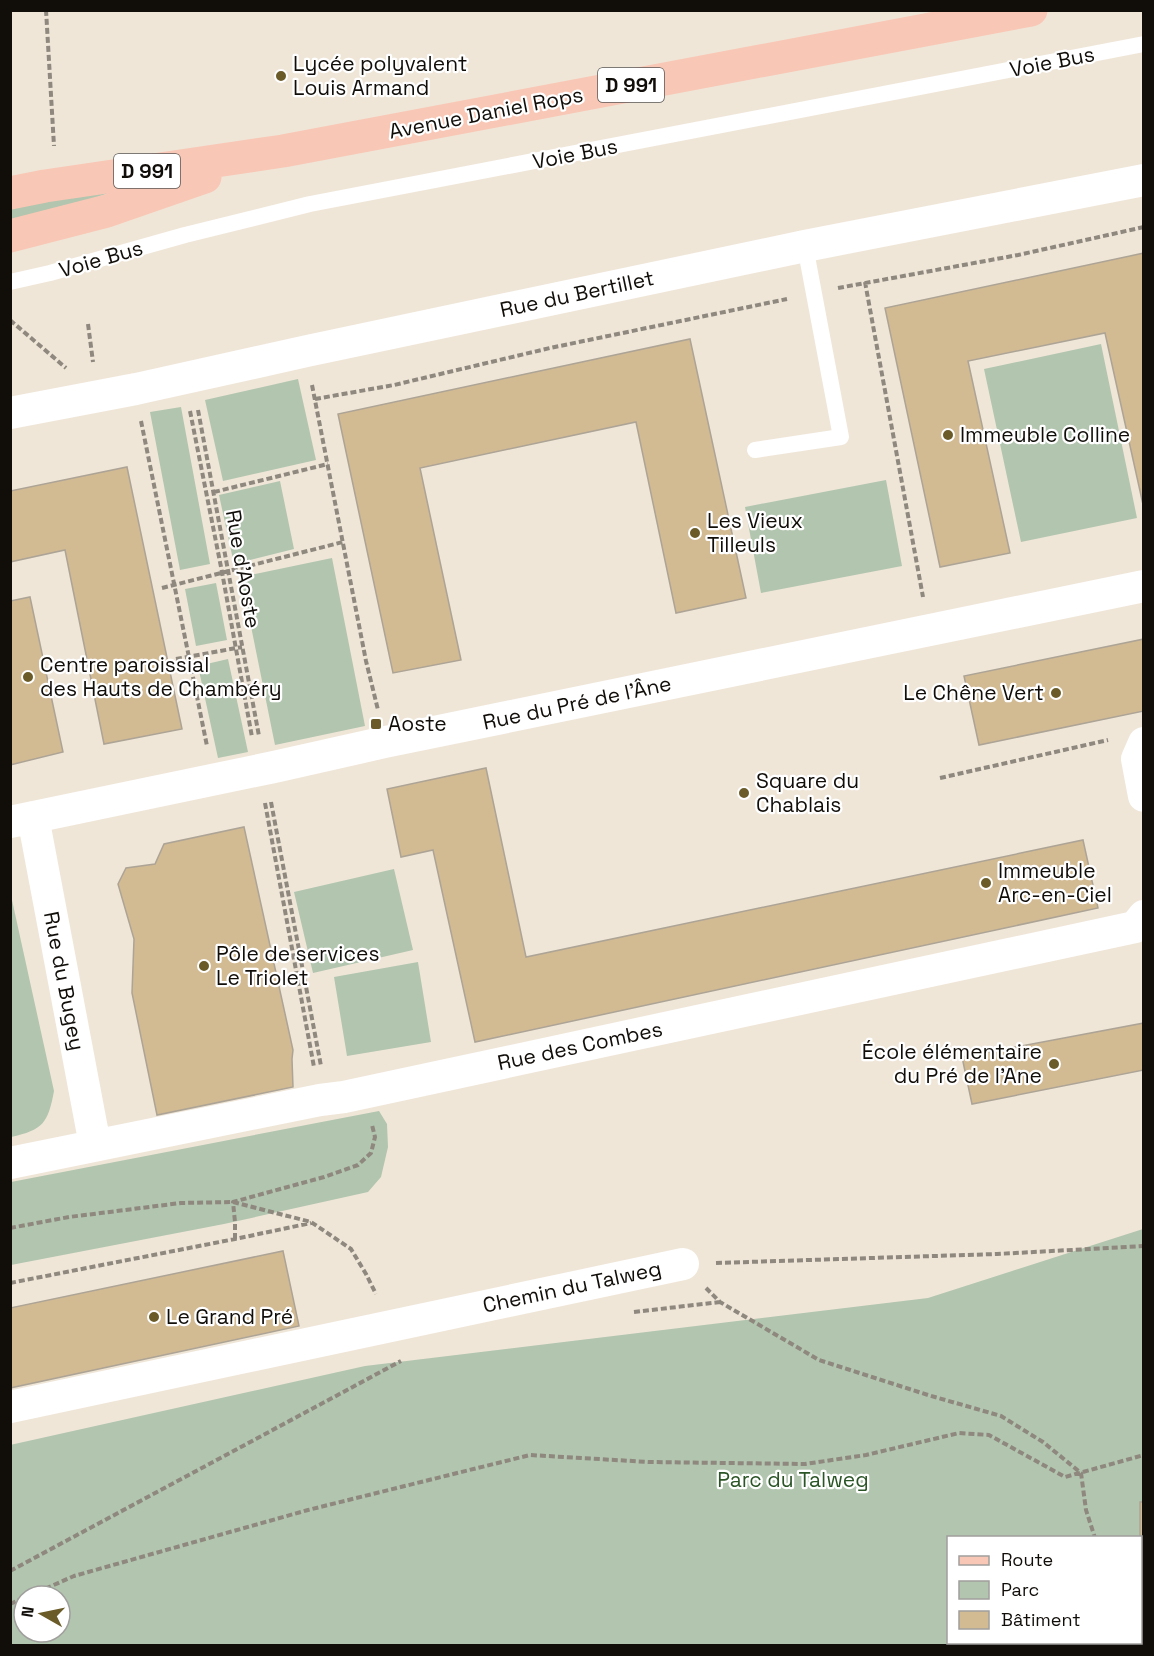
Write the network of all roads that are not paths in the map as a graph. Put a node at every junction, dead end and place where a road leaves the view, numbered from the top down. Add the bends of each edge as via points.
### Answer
1 (1031, 10) edge
2 (1143, 44) edge
3 (283, 151) junction
4 (1143, 180) edge
5 (10, 193) edge
6 (10, 236) edge
7 (805, 246) junction
8 (10, 282) edge
9 (10, 413) edge
10 (755, 450) dead end
11 (1143, 586) edge
12 (1129, 740) edge
13 (1143, 796) edge
14 (22, 819) edge
15 (1143, 916) edge
16 (95, 1145) junction
17 (10, 1163) edge
18 (682, 1264) road end
19 (10, 1407) edge

1 - 3 main road, Avenue Daniel Rops / D 991
2 - 8 lane, Voie Bus via 310,204
3 - 5 main road, Avenue Daniel Rops / D 991
3 - 6 main road via 107,211
4 - 7 street, Rue du Bertillet
7 - 9 street, Rue du Bertillet
7 - 10 lane via 841,437
11 - 14 street, Rue du Pré de l'Âne
12 - 13 street via 1137,759
14 - 16 street, Rue du Bugey
15 - 16 street, Rue des Combes via 1135,927 335,1098
16 - 17 street, Rue des Combes
18 - 19 street, Chemin du Talweg

